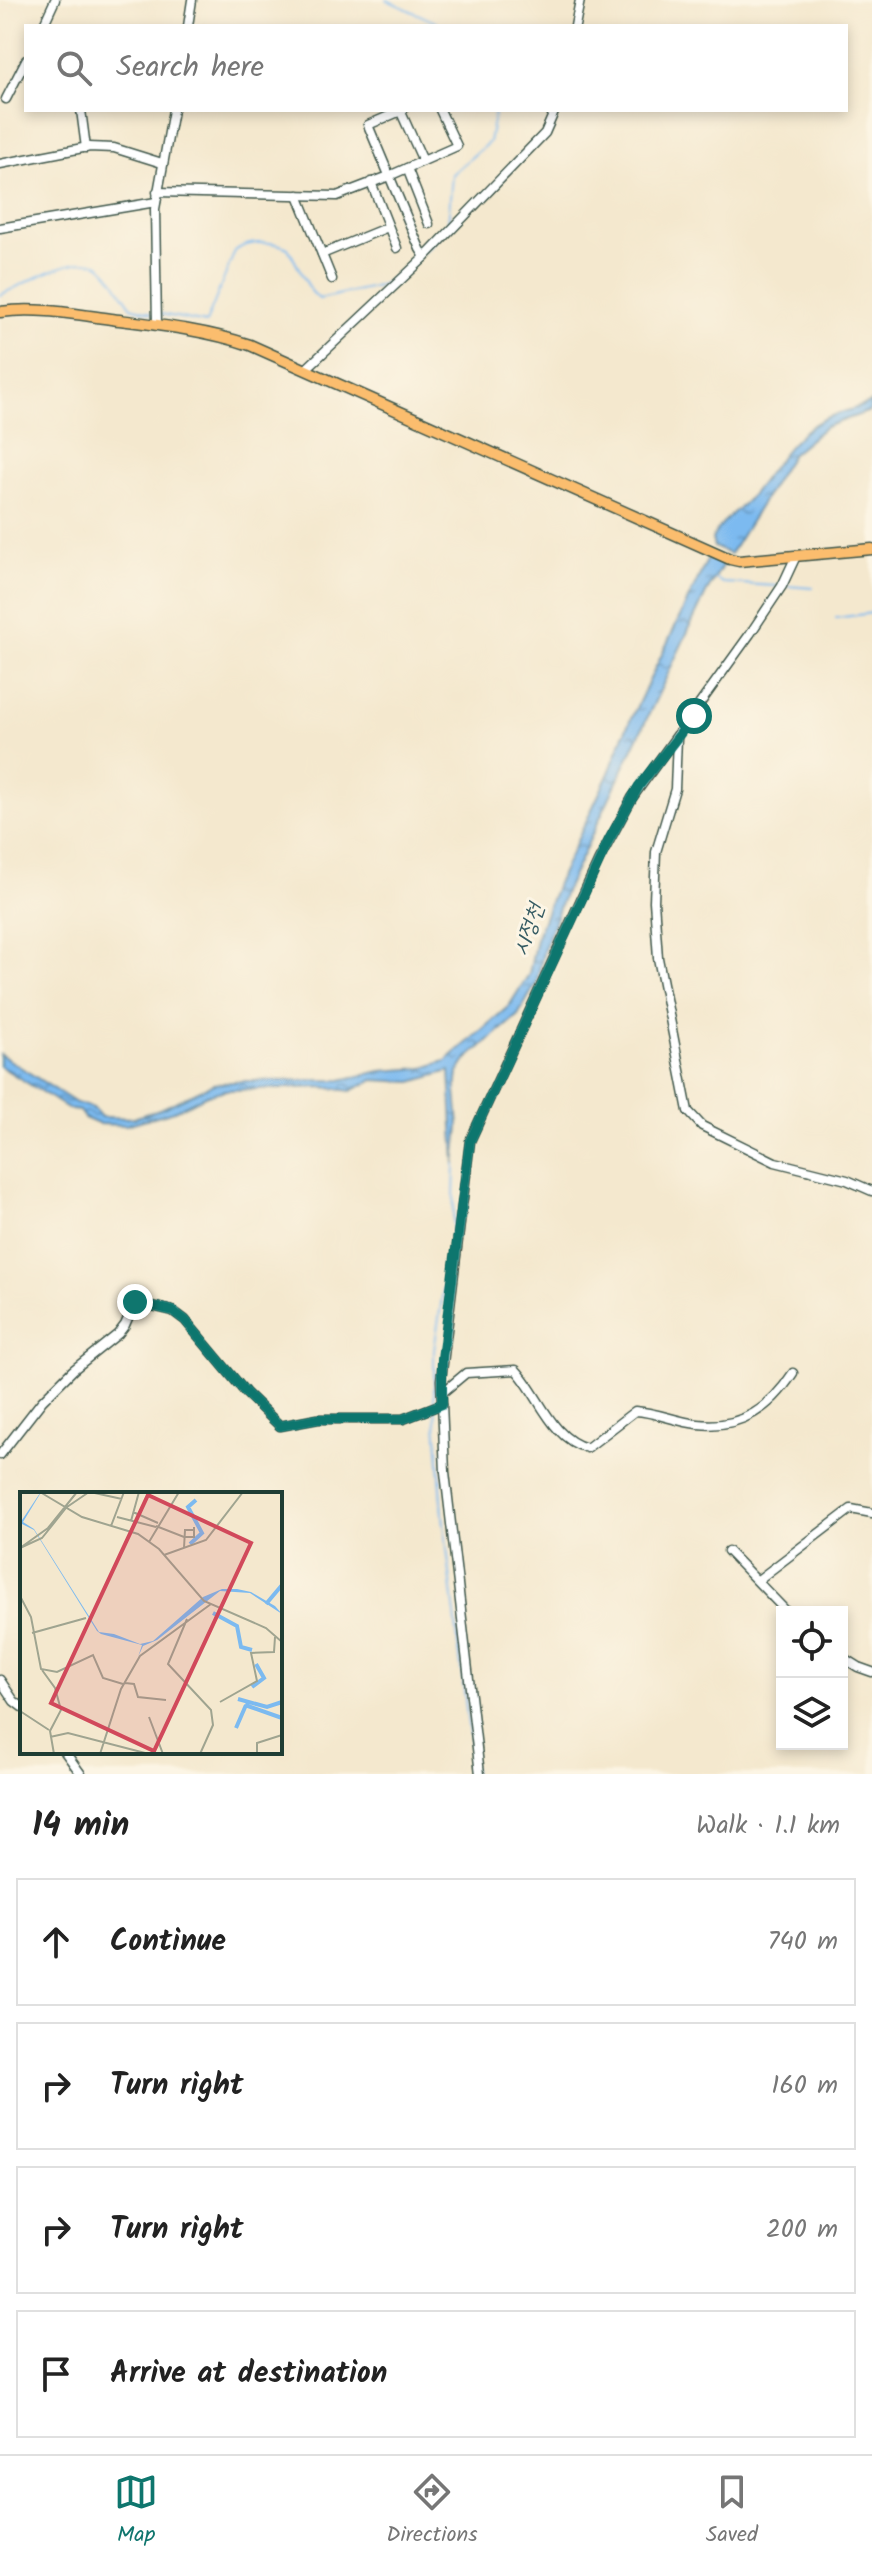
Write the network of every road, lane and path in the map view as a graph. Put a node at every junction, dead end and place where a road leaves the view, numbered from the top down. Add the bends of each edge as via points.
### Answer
1 (55, 0) edge
2 (192, 0) edge
3 (580, 0) edge
4 (44, 24) edge
5 (188, 24) edge
6 (575, 24) edge
7 (24, 64) edge
8 (6, 99) dead end
9 (81, 112) edge
10 (173, 112) edge
11 (397, 112) edge
12 (402, 112) edge
13 (441, 112) edge
14 (554, 112) edge
15 (86, 148) junction
16 (423, 161) junction
17 (162, 163) junction
18 (0, 164) edge
19 (407, 168) junction
20 (389, 176) junction
21 (371, 182) junction
22 (298, 195) junction
23 (156, 197) junction
24 (429, 224) dead end
25 (388, 227) junction
26 (0, 228) edge
27 (397, 248) dead end
28 (322, 254) junction
29 (425, 257) junction
30 (332, 279) dead end
31 (0, 312) edge
32 (157, 325) junction
33 (306, 369) junction
34 (872, 549) edge
35 (796, 556) junction
36 (677, 737) junction
37 (872, 1191) edge
38 (793, 1373) dead end
39 (442, 1393) junction
40 (442, 1404) junction
41 (0, 1455) edge
42 (872, 1513) edge
43 (728, 1551) dead end
44 (758, 1580) junction
45 (782, 1606) edge
46 (848, 1661) edge
47 (872, 1672) edge
48 (0, 1680) edge
49 (20, 1706) edge
50 (66, 1754) edge
51 (81, 1774) edge
52 (480, 1774) edge

1 - 4 street
2 - 5 street
3 - 6 street
7 - 8 street
9 - 15 street
10 - 17 street
11 - 20 street via 368,125
12 - 16 street
13 - 16 street via 457,146
14 - 29 street via 545,133
15 - 17 street via 114,148
15 - 18 street
16 - 19 street
17 - 23 street
19 - 20 street
19 - 24 street
20 - 21 street
20 - 29 street
21 - 22 street via 337,196
21 - 25 street
22 - 23 street
22 - 28 street
23 - 26 street
23 - 32 street
25 - 27 street
25 - 28 street
28 - 30 street
29 - 33 street
31 - 32 main road via 56,312
32 - 33 main road via 237,341
33 - 35 main road via 730,559
34 - 35 main road
35 - 36 street via 782,586
36 - 37 street via 675,789 656,852 655,923 688,1111 711,1132 775,1162
36 - 39 street via 639,786 609,840 470,1141
38 - 39 street via 778,1396 746,1418 698,1424 635,1411 587,1448 561,1433 516,1370 466,1373
39 - 40 street
40 - 41 street via 403,1419 318,1419 280,1426 185,1320 173,1311 135,1302 118,1334 42,1401
40 - 52 street
42 - 44 street via 851,1509
43 - 44 street
44 - 45 street
46 - 47 street
48 - 49 street
50 - 51 street

